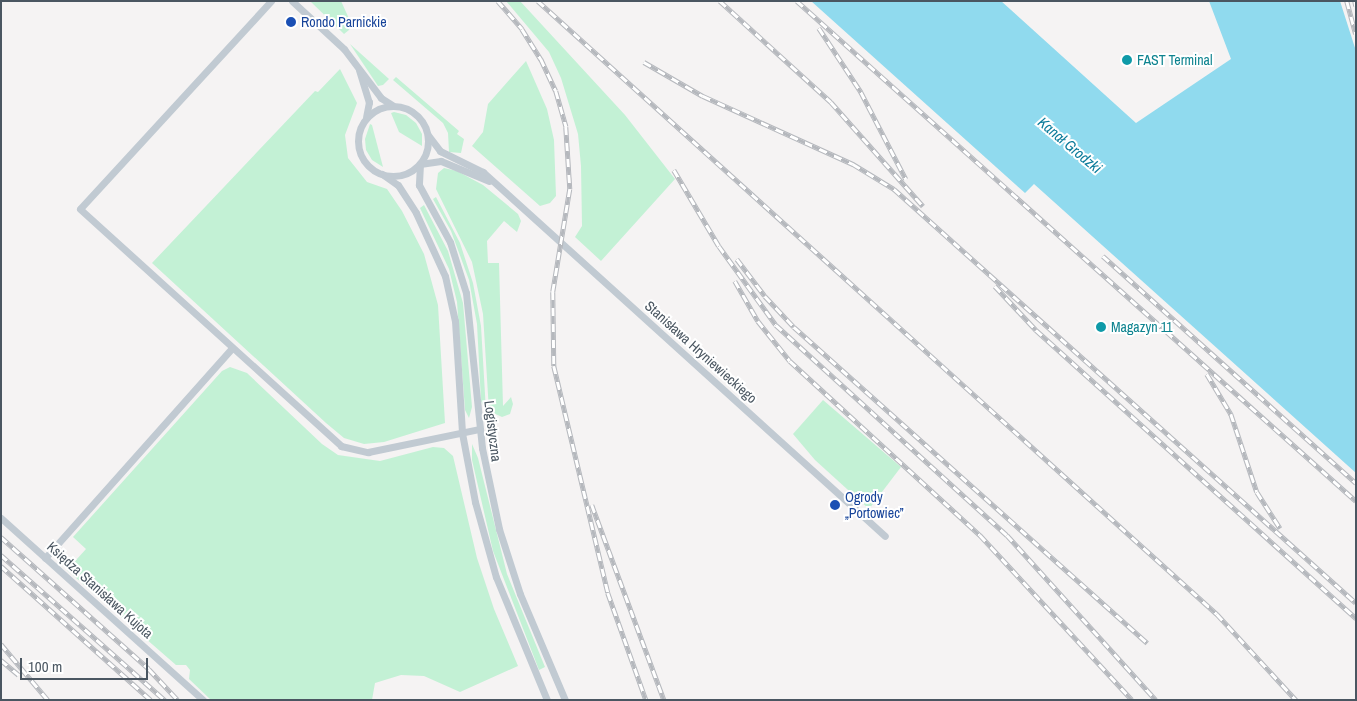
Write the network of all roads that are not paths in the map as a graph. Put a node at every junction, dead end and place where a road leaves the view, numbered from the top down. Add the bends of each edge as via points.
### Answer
1 (271, 1) edge
2 (292, 1) edge
3 (354, 61) junction
4 (395, 106) junction
5 (365, 120) junction
6 (428, 135) junction
7 (420, 164) junction
8 (382, 174) junction
9 (498, 187) junction
10 (231, 349) junction
11 (479, 429) junction
12 (462, 433) junction
13 (1, 518) edge
14 (885, 536) dead end
15 (45, 558) junction
16 (204, 700) edge
17 (547, 700) edge
18 (564, 700) edge

1 - 10 street via 80,209
2 - 3 street
3 - 4 street via 381,98
3 - 5 street via 369,99
4 - 5 street via 378,109
4 - 6 street via 417,114
5 - 8 street via 359,136 360,153 368,165
6 - 7 street via 428,149
6 - 9 street, Stanisława Hryniewieckiego via 440,151 478,168
7 - 8 street via 402,175
7 - 9 street, Stanisława Hryniewieckiego via 432,160 447,162
7 - 11 street, Logistyczna via 419,185 447,234 466,293
8 - 12 street via 400,188 424,227 443,269 455,321
9 - 14 street, Stanisława Hryniewieckiego
10 - 12 street via 334,442 349,450 379,451
10 - 15 street
11 - 12 street
11 - 18 street, Logistyczna via 486,475 508,560
12 - 17 street via 492,564
13 - 15 street, Księdza Stanisława Kujota
15 - 16 street, Księdza Stanisława Kujota

